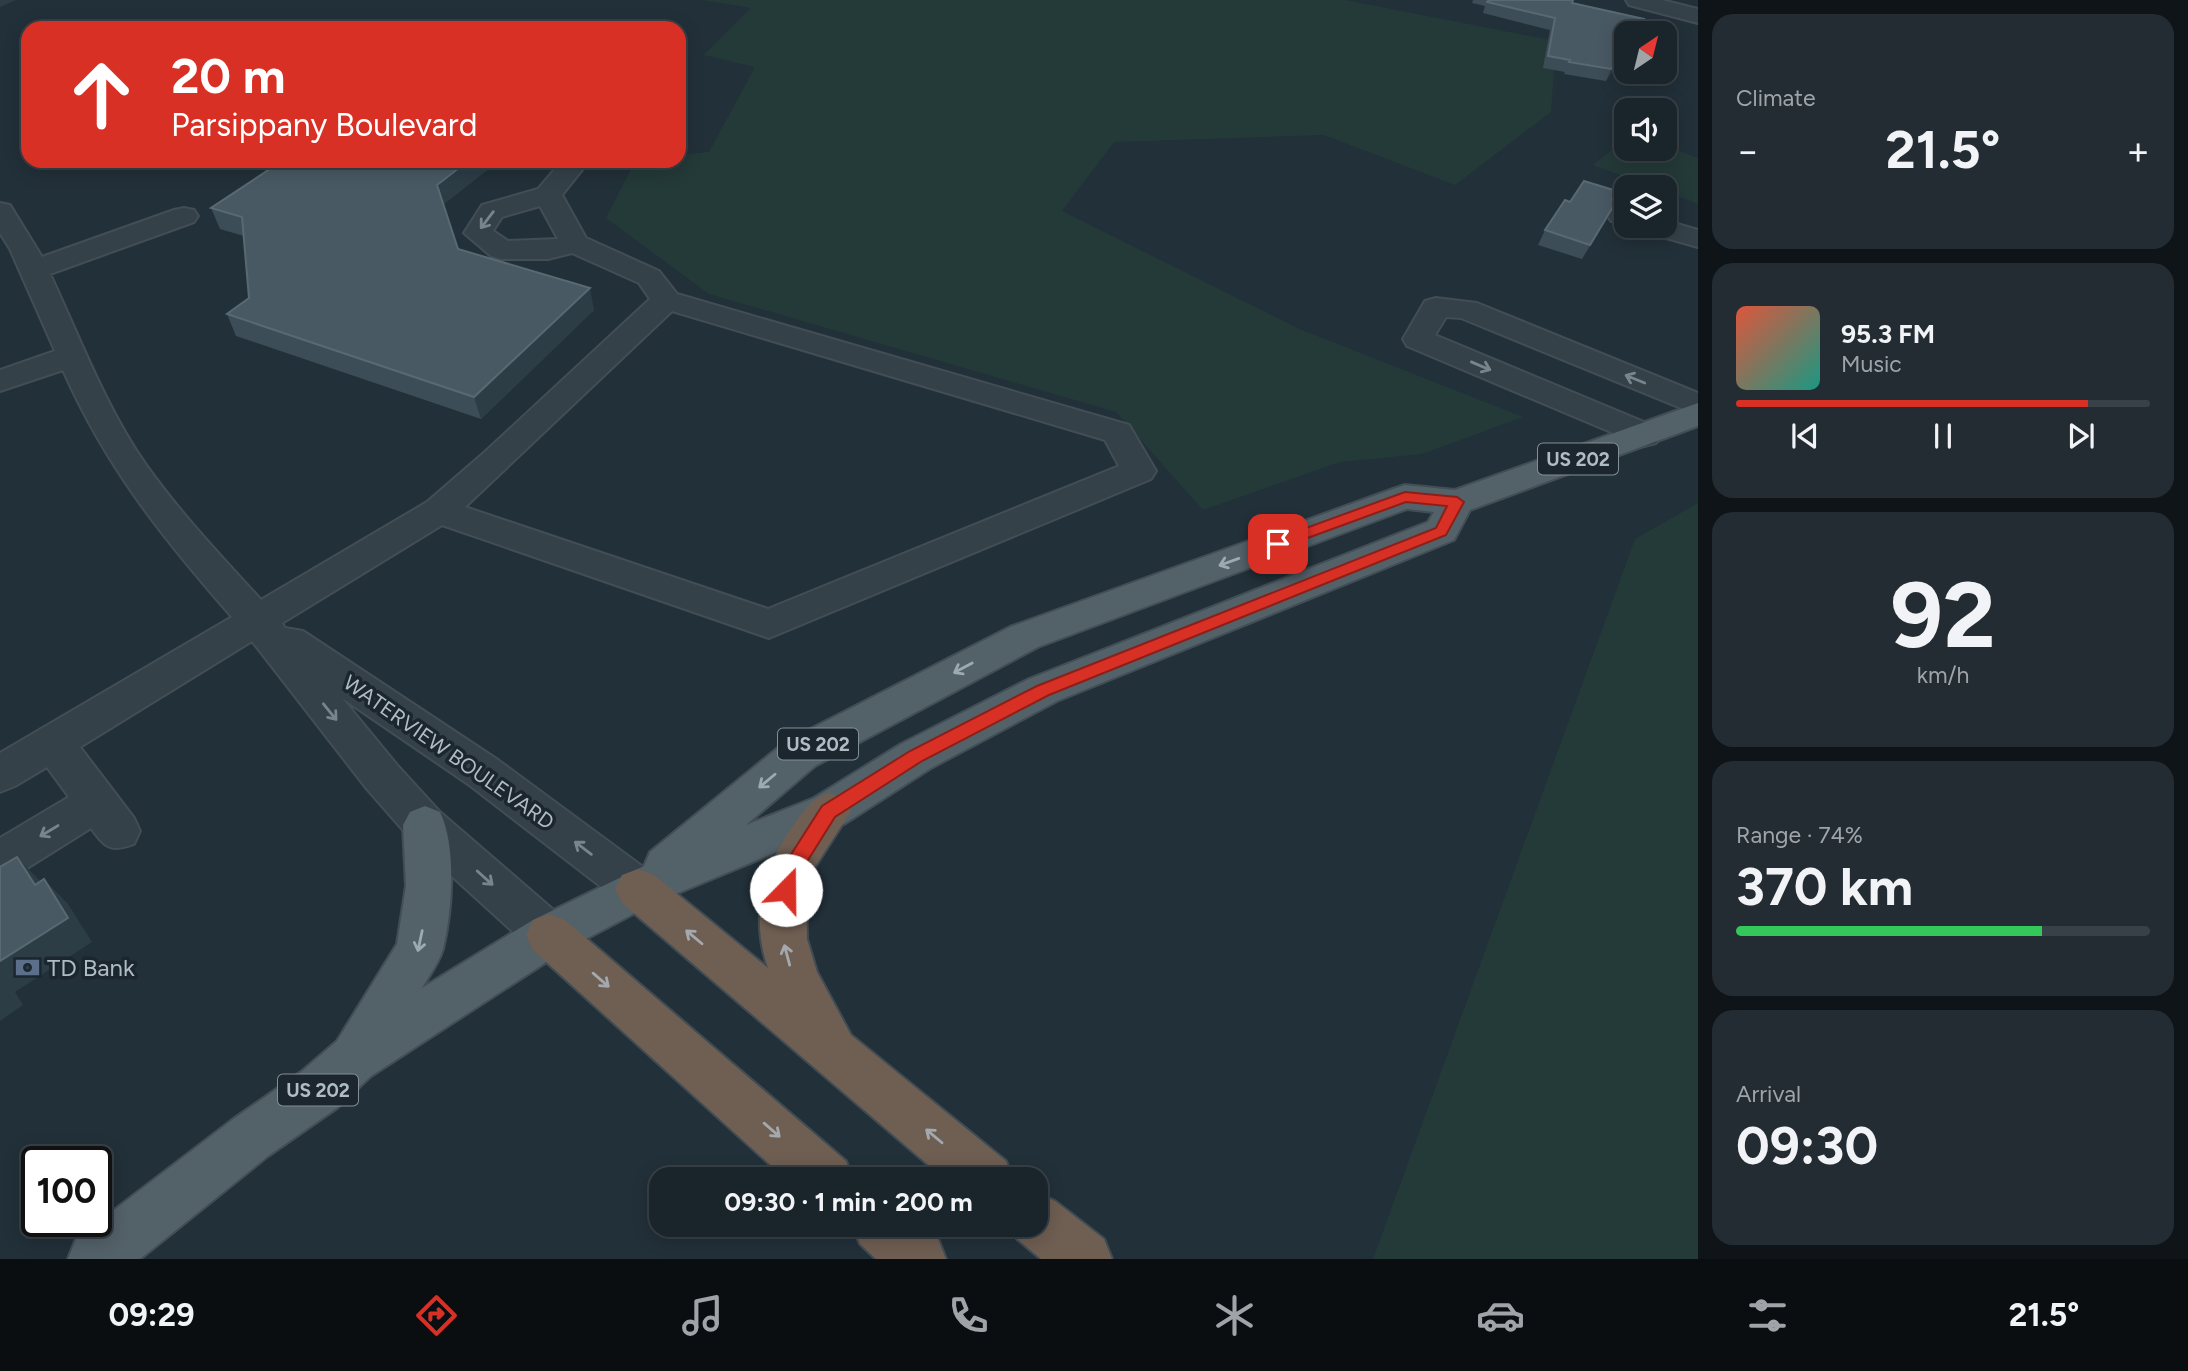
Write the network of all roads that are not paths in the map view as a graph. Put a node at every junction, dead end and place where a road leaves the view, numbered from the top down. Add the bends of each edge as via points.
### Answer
1 (1637, 0) edge
2 (1698, 16) edge
3 (570, 168) edge
4 (548, 195) junction
5 (0, 211) edge
6 (184, 216) dead end
7 (1677, 233) edge
8 (1698, 240) edge
9 (575, 244) junction
10 (34, 270) junction
11 (666, 300) junction
12 (74, 355) junction
13 (0, 381) edge
14 (1698, 405) edge
15 (1698, 414) edge
16 (1644, 435) junction
17 (1457, 502) junction
18 (439, 511) junction
19 (257, 620) junction
20 (53, 742) junction
21 (0, 774) edge
22 (829, 811) junction
23 (425, 825) junction
24 (0, 861) edge
25 (638, 889) junction
26 (549, 935) junction
27 (353, 1059) junction
28 (841, 1059) junction
29 (813, 1167) edge
30 (971, 1167) edge
31 (1048, 1230) edge
32 (893, 1237) edge
33 (96, 1259) edge
34 (918, 1259) edge
35 (1084, 1259) edge

1 - 2 street
3 - 4 street
4 - 9 street
4 -> 9 street via 492,211 478,233 500,250 548,250
5 - 10 street, WATERVIEW BOULEVARD
6 - 10 street
7 - 8 street
9 - 11 street via 649,277
10 - 12 street, WATERVIEW BOULEVARD
11 - 18 street
11 - 18 street via 1117,433 1139,471 769,624
12 - 13 street
12 - 19 street, WATERVIEW BOULEVARD via 98,411 133,471
14 -> 16 street via 1466,309 1436,307 1418,339
15 - 16 main road, US 202
16 - 17 main road, US 202
17 - 22 main road, US 202 via 1441,531 1043,690 916,756
17 -> 25 main road, US 202 via 1405,497 1024,637 800,754
18 - 19 street
19 - 20 street
19 -> 23 street, WATERVIEW BOULEVARD
25 -> 19 street, WATERVIEW BOULEVARD via 484,772
20 - 21 street
20 -> 24 street via 107,817
22 - 25 main road, US 202
28 -> 22 highway via 792,975 782,938 781,907 790,873
23 -> 26 street, WATERVIEW BOULEVARD
23 -> 27 main road via 429,886 419,950
25 - 26 main road, US 202
28 -> 25 highway
26 - 27 main road, US 202
26 -> 29 highway
27 - 33 main road, US 202 via 319,1090
30 -> 28 highway
31 - 35 highway
32 - 34 highway

